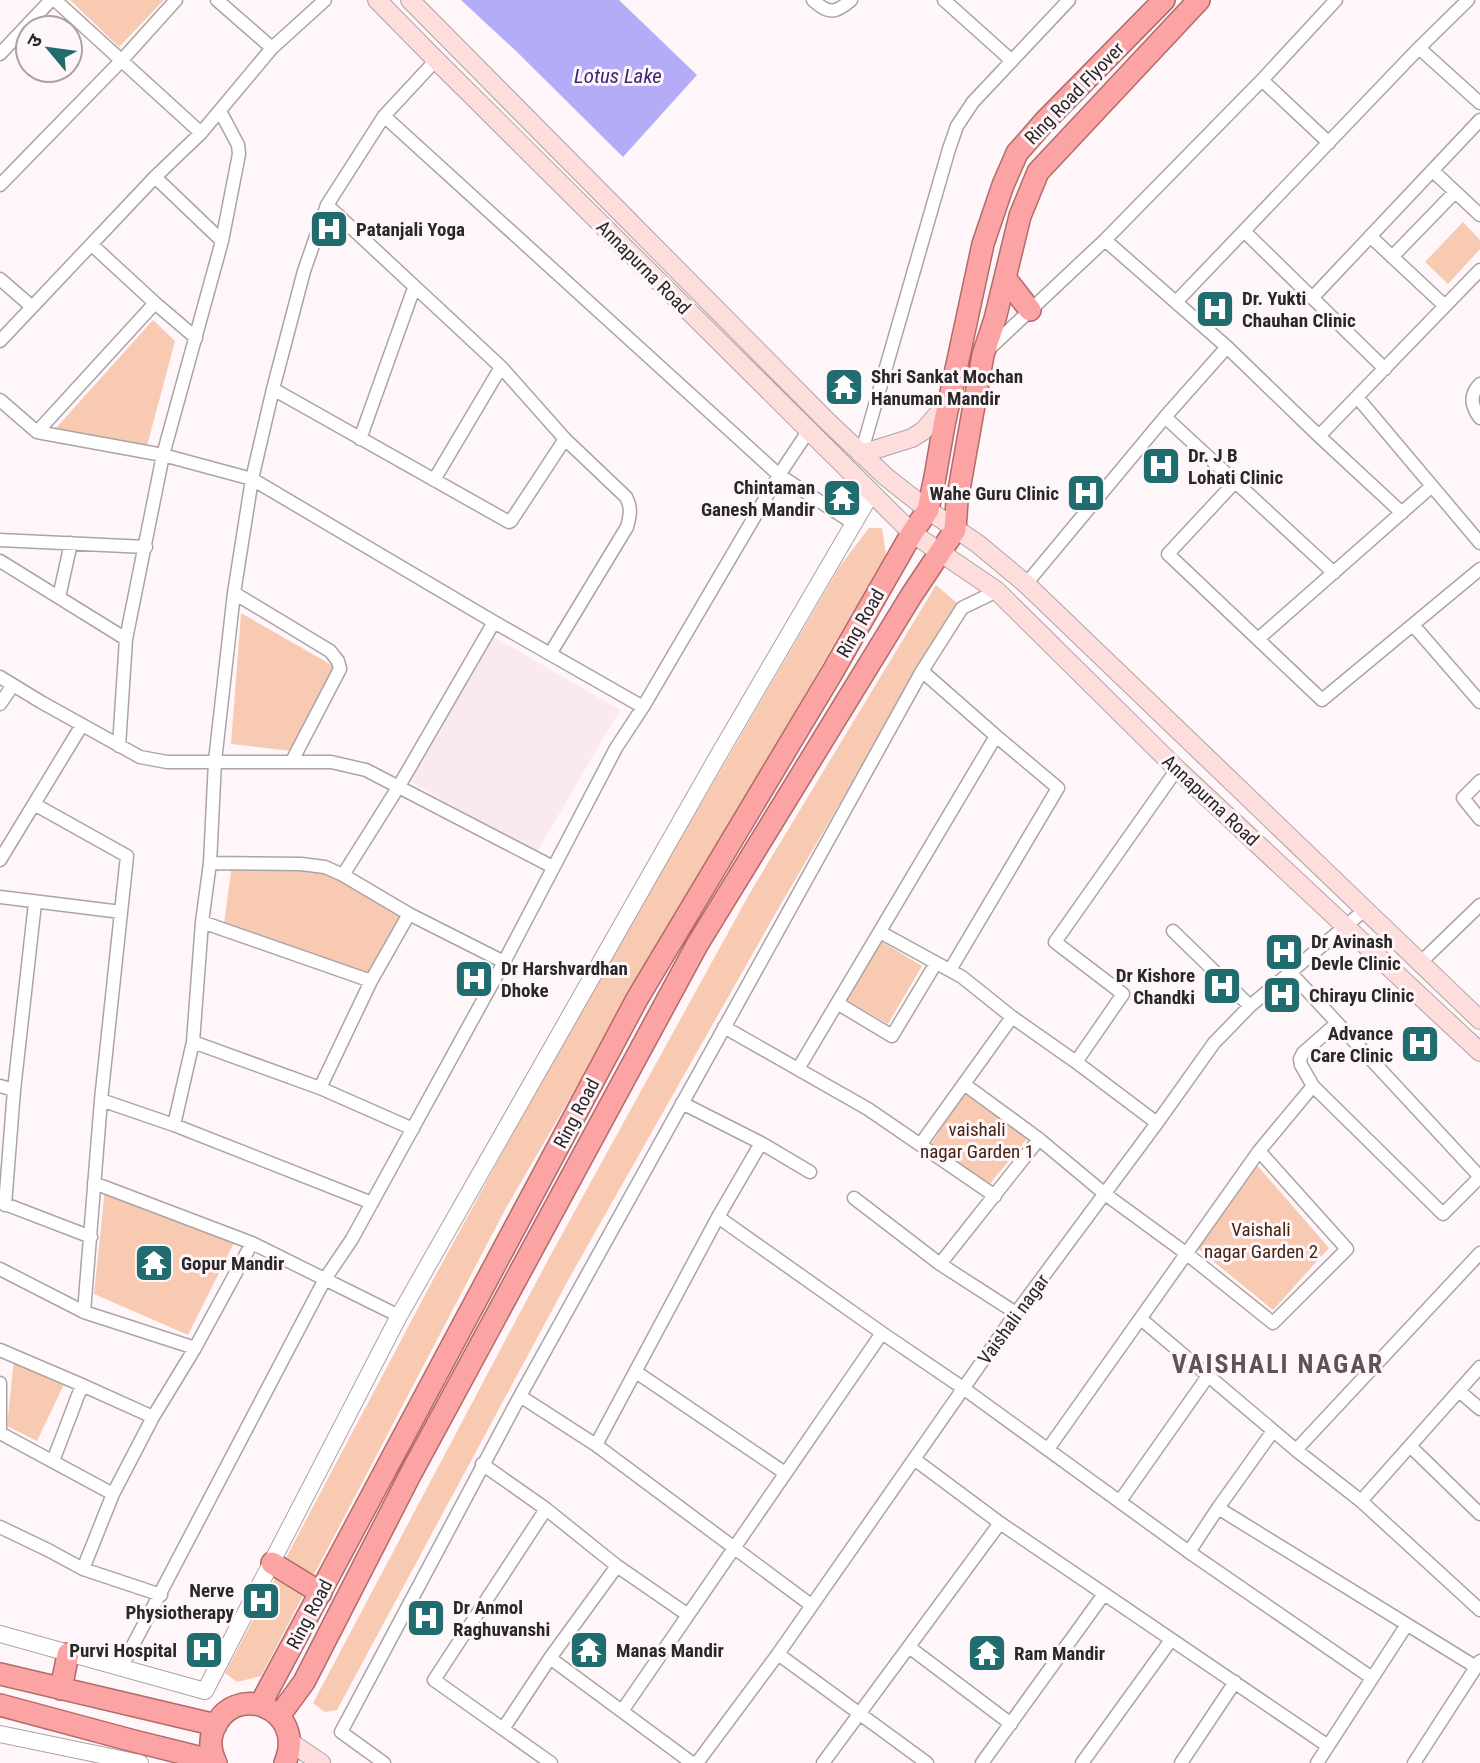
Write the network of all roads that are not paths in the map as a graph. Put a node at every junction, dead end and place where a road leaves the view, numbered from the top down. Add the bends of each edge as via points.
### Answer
1 (53, 0) edge
2 (176, 0) edge
3 (217, 0) edge
4 (326, 0) edge
5 (377, 0) edge
6 (410, 0) edge
7 (813, 0) edge
8 (851, 0) edge
9 (944, 0) edge
10 (1069, 0) edge
11 (1164, 0) edge
12 (1199, 0) edge
13 (1336, 0) edge
14 (1468, 0) edge
15 (272, 48) junction
16 (1419, 48) junction
17 (0, 54) edge
18 (122, 60) junction
19 (436, 60) junction
20 (1012, 61) junction
21 (1262, 80) junction
22 (1480, 103) edge
23 (220, 111) junction
24 (384, 117) junction
25 (1480, 120) edge
26 (201, 133) junction
27 (1329, 143) junction
28 (1433, 171) junction
29 (155, 177) junction
30 (0, 185) edge
31 (1455, 192) junction
32 (327, 205) junction
33 (1480, 215) edge
34 (1244, 230) junction
35 (1370, 236) junction
36 (1105, 240) junction
37 (222, 241) junction
38 (92, 245) junction
39 (1392, 257) junction
40 (1480, 270) edge
41 (1005, 278) junction
42 (0, 279) edge
43 (414, 288) junction
44 (1312, 297) junction
45 (1176, 302) junction
46 (155, 303) junction
47 (31, 306) junction
48 (1445, 306) junction
49 (1030, 310) junction
50 (196, 338) junction
51 (0, 341) edge
52 (1227, 347) junction
53 (983, 355) junction
54 (501, 367) junction
55 (1385, 369) junction
56 (1480, 384) edge
57 (273, 389) junction
58 (1357, 397) junction
59 (0, 400) edge
60 (950, 400) junction
61 (1165, 416) junction
62 (1480, 418) edge
63 (809, 430) junction
64 (37, 432) junction
65 (1319, 436) junction
66 (360, 439) junction
67 (565, 439) junction
68 (861, 454) junction
69 (163, 455) junction
70 (779, 475) junction
71 (252, 479) junction
72 (434, 480) junction
73 (1235, 482) junction
74 (1432, 486) junction
75 (871, 494) junction
76 (928, 510) junction
77 (1402, 513) junction
78 (853, 523) junction
79 (955, 530) junction
80 (912, 533) junction
81 (0, 540) edge
82 (71, 543) junction
83 (1480, 543) edge
84 (146, 547) junction
85 (939, 552) junction
86 (0, 561) edge
87 (1480, 569) edge
88 (1335, 573) junction
89 (1026, 584) junction
90 (997, 591) junction
91 (234, 593) junction
92 (59, 597) junction
93 (494, 622) junction
94 (1413, 625) junction
95 (126, 639) junction
96 (1258, 639) junction
97 (550, 654) junction
98 (922, 671) junction
99 (0, 677) edge
100 (13, 685) junction
101 (1480, 702) edge
102 (0, 704) edge
103 (643, 707) junction
104 (82, 725) junction
105 (996, 736) junction
106 (119, 746) junction
107 (215, 761) junction
108 (292, 761) junction
109 (1177, 769) junction
110 (1480, 781) edge
111 (399, 786) junction
112 (34, 804) junction
113 (1480, 819) edge
114 (0, 860) edge
115 (209, 863) junction
116 (553, 867) junction
117 (343, 875) junction
118 (0, 897) edge
119 (35, 903) junction
120 (1480, 905) edge
121 (1366, 909) junction
122 (121, 912) junction
123 (409, 914) junction
124 (202, 922) junction
125 (1345, 926) junction
126 (880, 932) junction
127 (1173, 932) dead end
128 (504, 962) junction
129 (1421, 962) junction
130 (936, 963) junction
131 (950, 970) junction
132 (1290, 972) junction
133 (371, 981) junction
134 (837, 1003) junction
135 (1250, 1006) junction
136 (1012, 1017) junction
137 (1480, 1020) edge
138 (1336, 1023) junction
139 (724, 1027) junction
140 (193, 1042) junction
141 (1480, 1052) edge
142 (1076, 1062) junction
143 (798, 1069) junction
144 (964, 1084) junction
145 (0, 1086) edge
146 (1314, 1086) junction
147 (320, 1088) junction
148 (14, 1090) junction
149 (101, 1100) junction
150 (682, 1103) junction
151 (1157, 1123) junction
152 (174, 1125) junction
153 (413, 1129) junction
154 (1039, 1139) junction
155 (761, 1143) junction
156 (920, 1145) junction
157 (1259, 1151) junction
158 (810, 1172) dead end
159 (1480, 1177) edge
160 (94, 1183) junction
161 (1105, 1194) junction
162 (995, 1196) junction
163 (854, 1198) dead end
164 (2, 1203) edge
165 (372, 1203) junction
166 (718, 1217) junction
167 (91, 1237) junction
168 (252, 1242) junction
169 (1480, 1253) edge
170 (1187, 1254) junction
171 (940, 1264) junction
172 (0, 1269) edge
173 (326, 1279) junction
174 (84, 1312) junction
175 (1016, 1313) junction
176 (399, 1316) junction
177 (1140, 1319) junction
178 (882, 1333) junction
179 (195, 1348) junction
180 (0, 1350) edge
181 (1480, 1367) edge
182 (636, 1372) junction
183 (1208, 1376) junction
184 (0, 1383) edge
185 (82, 1385) junction
186 (963, 1388) junction
187 (1460, 1391) junction
188 (520, 1396) junction
189 (1480, 1409) edge
190 (153, 1417) junction
191 (1273, 1431) junction
192 (0, 1433) edge
193 (596, 1445) junction
194 (1410, 1446) junction
195 (1048, 1449) junction
196 (1296, 1450) junction
197 (914, 1459) junction
198 (53, 1461) junction
199 (482, 1464) junction
200 (785, 1474) junction
201 (113, 1493) junction
202 (1120, 1501) junction
203 (1361, 1501) junction
204 (1218, 1508) junction
205 (546, 1509) junction
206 (1480, 1514) edge
207 (1000, 1523) junction
208 (0, 1527) edge
209 (734, 1548) junction
210 (1189, 1552) junction
211 (272, 1563) junction
212 (617, 1566) junction
213 (83, 1569) junction
214 (321, 1593) junction
215 (1104, 1594) junction
216 (161, 1595) junction
217 (811, 1605) junction
218 (1480, 1609) edge
219 (688, 1615) junction
220 (1406, 1626) junction
221 (0, 1634) edge
222 (1171, 1640) junction
223 (909, 1647) junction
224 (68, 1654) junction
225 (778, 1654) junction
226 (550, 1658) junction
227 (1478, 1664) edge
228 (121, 1668) junction
229 (0, 1674) edge
230 (1372, 1678) junction
231 (1235, 1682) junction
232 (61, 1689) junction
233 (0, 1705) edge
234 (260, 1705) junction
235 (622, 1711) junction
236 (859, 1714) junction
237 (279, 1716) junction
238 (1011, 1724) junction
239 (216, 1725) junction
240 (502, 1729) junction
241 (0, 1734) edge
242 (290, 1742) junction
243 (1328, 1746) junction
244 (183, 1758) edge
245 (215, 1762) edge
246 (140, 1763) edge
247 (285, 1763) edge
248 (321, 1763) edge
249 (384, 1763) edge
250 (551, 1763) edge
251 (694, 1763) edge
252 (823, 1763) edge
253 (927, 1763) edge
254 (982, 1763) edge
255 (1082, 1763) edge
256 (1181, 1763) edge
257 (1317, 1763) edge
258 (1415, 1763) edge

1 - 17 street
1 - 18 street
2 - 18 street
3 - 15 street
4 - 15 street
5 - 19 main road, Annapurna Road
6 - 68 main road, Annapurna Road
7 - 8 street via 822,9 840,10
9 - 20 street
10 - 20 street
11 - 60 highway, Ring Road Flyover via 1017,153 983,244
12 - 41 highway, Ring Road Flyover via 1038,172 1020,216
13 - 21 street
14 - 16 street
15 - 23 street
16 - 22 street
16 - 27 street
18 - 26 street
18 - 30 street
19 - 24 street
19 - 63 main road, Annapurna Road
20 - 68 street via 973,102 948,149
21 - 27 street
21 - 36 street
23 - 26 street
23 - 37 street via 239,154
24 - 32 street
24 - 70 street
25 - 28 street
26 - 29 street
27 - 34 street
28 - 31 street
28 - 35 street
29 - 37 street
29 - 38 street
31 - 33 street
31 - 39 street
32 - 43 street
32 - 57 street
34 - 44 street
34 - 45 street
35 - 39 street
35 - 44 street
36 - 45 street
36 - 49 street
37 - 50 street
38 - 46 street
38 - 47 street
39 - 48 street
40 - 48 street
41 - 49 highway
41 - 53 highway
42 - 47 street
43 - 54 street
43 - 66 street
44 - 55 street
45 - 52 street
46 - 50 street
46 - 64 street
47 - 51 street
48 - 55 street
49 - 53 street
50 - 69 street
52 - 61 street
52 - 65 street
53 - 79 highway
54 - 67 street
54 - 72 street
55 - 58 street
56 - 62 street via 1471,399
57 - 66 street
57 - 71 street
58 - 65 street
58 - 74 street
59 - 64 street
60 - 68 main road via 912,438
60 - 76 highway
61 - 73 street
61 - 89 street
63 - 70 street
63 - 75 main road, Annapurna Road
64 - 69 street
65 - 77 street
66 - 72 street
67 - 72 street via 511,522
67 - 97 street via 626,497 631,514
68 - 76 main road, Annapurna Road
69 - 71 street
69 - 84 street
70 - 78 street
70 - 103 street
71 - 91 street
71 - 93 street
73 - 88 street
73 - 96 street via 1168,554
74 - 77 street
74 - 83 street
75 - 78 street
75 - 80 main road, Annapurna Road
76 - 79 main road, Annapurna Road
76 - 80 highway, Ring Road
77 - 88 street
78 - 176 street
79 - 85 highway, Ring Road
79 - 89 main road, Annapurna Road
80 - 85 main road, Annapurna Road
80 - 214 highway, Ring Road via 637,999
81 - 82 street
82 - 84 street
82 - 92 street
84 - 95 street
85 - 90 main road, Annapurna Road
85 - 237 highway, Ring Road via 697,944 410,1475 304,1682
86 - 92 street
87 - 94 street
88 - 96 street
89 - 121 main road, Annapurna Road
90 - 98 street via 962,608
90 - 109 main road, Annapurna Road
91 - 107 street
91 - 108 street via 330,651 340,663
92 - 95 street
93 - 97 street
93 - 111 street
94 - 96 street via 1322,700
94 - 101 street
95 - 106 street
97 - 103 street
98 - 105 street
98 - 139 street
99 - 100 street
100 - 102 street
100 - 104 street
103 - 116 street
104 - 106 street
104 - 112 street
105 - 126 street
105 - 131 street via 1058,789
106 - 107 street via 140,757 167,762
107 - 108 street
107 - 115 street
108 - 111 street via 366,769
109 - 125 main road, Annapurna Road
109 - 142 street via 1055,942 1123,994
110 - 113 street via 1463,798
111 - 116 street
111 - 117 street
112 - 114 street
112 - 122 street via 127,856
115 - 117 street via 301,864
115 - 124 street
116 - 128 street
117 - 123 street
118 - 119 street
119 - 122 street
119 - 148 street
120 - 129 street
121 - 125 street, Vaishali nagar
121 - 129 main road, Annapurna Road
122 - 149 street
123 - 128 street
123 - 133 street
124 - 133 street
124 - 140 street
125 - 132 street, Vaishali nagar
125 - 141 main road, Annapurna Road
126 - 130 street
126 - 134 street
127 - 135 street
128 - 153 street
129 - 137 main road, Annapurna Road
130 - 131 street
130 - 134 street via 892,1036
131 - 136 street
132 - 135 street, Vaishali nagar
132 - 138 street
133 - 147 street
134 - 143 street
135 - 151 street, Vaishali nagar via 1214,1043
136 - 142 street
136 - 144 street
138 - 146 street via 1300,1059
138 - 159 street
139 - 143 street
139 - 150 street
140 - 147 street
140 - 152 street
142 - 151 street
143 - 156 street
144 - 154 street
144 - 156 street
145 - 148 street
146 - 157 street
146 - 159 street via 1443,1214
147 - 153 street
148 - 164 street
149 - 152 street
149 - 160 street
150 - 155 street
150 - 188 street
151 - 161 street, Vaishali nagar
152 - 165 street
153 - 165 street
154 - 161 street
154 - 162 street
155 - 158 street
155 - 166 street
156 - 162 street
157 - 170 street
157 - 170 street via 1347,1249 1273,1323
160 - 167 street
160 - 168 street
161 - 170 street
161 - 175 street, Vaishali nagar
162 - 171 street
163 - 171 street
164 - 167 street
165 - 173 street
166 - 178 street
166 - 182 street
167 - 174 street
168 - 173 street
168 - 179 street
169 - 196 street
170 - 177 street
171 - 175 street
172 - 174 street
173 - 176 street
173 - 216 street
174 - 179 street
175 - 186 street, Vaishali nagar
176 - 211 street
177 - 183 street
177 - 195 street
178 - 186 street
178 - 200 street
179 - 190 street
180 - 185 street
181 - 187 street
182 - 193 street
182 - 200 street
183 - 191 street
183 - 202 street
184 - 192 street
185 - 190 street
185 - 198 street
186 - 195 street
186 - 197 street, Vaishali nagar
187 - 189 street
187 - 194 street
188 - 193 street
188 - 199 street
190 - 201 street
191 - 196 street
191 - 204 street
192 - 198 street
193 - 209 street
194 - 203 street
194 - 206 street
195 - 202 street
196 - 203 street
197 - 207 street
197 - 217 street, Vaishali nagar
198 - 201 street
199 - 205 street
199 - 249 street via 341,1732
200 - 209 street
201 - 213 street
202 - 210 street
203 - 218 street
204 - 210 street
204 - 220 street
205 - 212 street
205 - 240 street via 434,1680
207 - 215 street
207 - 223 street
208 - 213 street
209 - 217 street
209 - 219 street
210 - 230 street
211 - 214 highway
211 - 228 street via 205,1692
212 - 219 street
212 - 226 street
213 - 216 street
214 - 234 highway, Ring Road
215 - 222 street
215 - 238 street
216 - 228 street
217 - 225 street, Vaishali nagar
219 - 235 street
220 - 227 street
220 - 230 street
221 - 224 street
222 - 231 street
222 - 255 street
223 - 236 street
223 - 238 street
224 - 228 street
224 - 232 highway
225 - 236 street
225 - 251 street, Vaishali nagar
226 - 235 street
226 - 240 street
227 - 258 street
229 - 232 highway
230 - 243 street
231 - 243 street
231 - 256 street
232 - 239 highway
233 - 244 highway
234 - 237 highway
234 - 239 highway via 231,1709
235 - 251 street
236 - 252 street
236 - 253 street
237 - 242 highway
238 - 254 street
239 - 245 highway via 211,1749
240 - 250 street
241 - 246 street
242 - 247 highway
242 - 248 main road
243 - 257 street
244 - 245 highway

